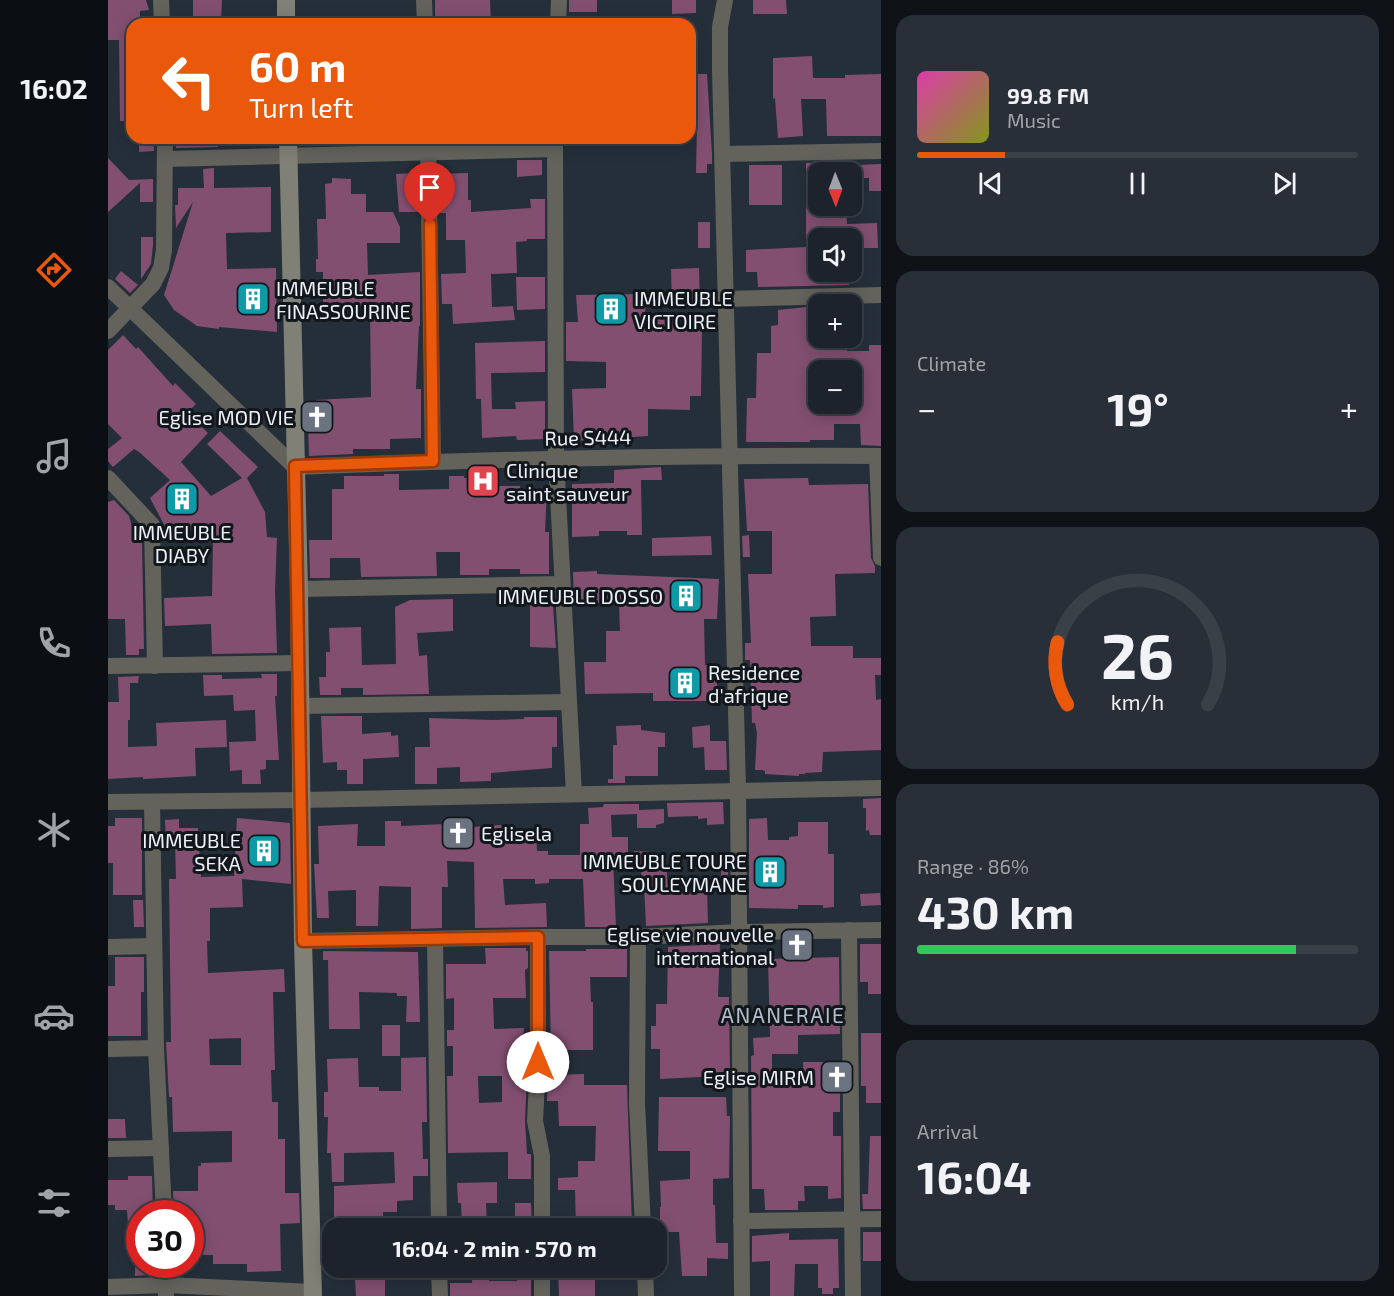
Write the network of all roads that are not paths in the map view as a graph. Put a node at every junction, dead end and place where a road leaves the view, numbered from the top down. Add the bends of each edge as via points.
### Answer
1 (161, 0) edge
2 (286, 0) edge
3 (424, 0) edge
4 (559, 0) edge
5 (725, 0) edge
6 (162, 18) edge
7 (286, 18) edge
8 (425, 18) edge
9 (558, 18) edge
10 (165, 144) edge
11 (288, 144) edge
12 (492, 144) edge
13 (555, 144) edge
14 (428, 145) edge
15 (881, 151) edge
16 (723, 154) junction
17 (288, 156) junction
18 (166, 159) junction
19 (108, 287) edge
20 (881, 295) edge
21 (725, 299) junction
22 (130, 307) junction
23 (108, 331) edge
24 (731, 455) junction
25 (879, 456) edge
26 (556, 459) junction
27 (433, 461) junction
28 (295, 466) junction
29 (108, 478) edge
30 (881, 558) edge
31 (562, 584) junction
32 (299, 589) junction
33 (299, 663) junction
34 (108, 666) edge
35 (155, 666) junction
36 (568, 702) junction
37 (300, 706) junction
38 (881, 788) edge
39 (738, 790) junction
40 (574, 794) junction
41 (301, 800) junction
42 (108, 802) edge
43 (152, 802) junction
44 (849, 930) junction
45 (881, 930) edge
46 (740, 932) junction
47 (538, 937) junction
48 (638, 938) junction
49 (435, 939) junction
50 (303, 941) junction
51 (108, 946) edge
52 (154, 946) junction
53 (156, 1048) junction
54 (108, 1049) edge
55 (161, 1148) junction
56 (108, 1149) edge
57 (163, 1200) edge
58 (439, 1218) edge
59 (542, 1218) edge
60 (643, 1218) edge
61 (851, 1219) junction
62 (881, 1219) edge
63 (741, 1221) junction
64 (439, 1278) edge
65 (542, 1278) edge
66 (645, 1278) edge
67 (108, 1287) edge
68 (166, 1291) edge
69 (313, 1294) edge
70 (440, 1296) edge
71 (542, 1296) edge
72 (646, 1296) edge
73 (742, 1296) edge
74 (853, 1296) edge

1 - 6 street
2 - 7 street
3 - 8 street
4 - 9 street
5 - 16 street via 720,27
10 - 18 street
11 - 17 street
12 - 14 street
13 - 26 street
14 - 17 street
14 - 27 street
15 - 16 street
16 - 21 street
17 - 18 street
17 - 28 street
18 - 22 street via 161,268 153,284
19 - 22 street
20 - 21 street
21 - 24 street
22 - 23 street
22 - 28 street
24 - 25 street, Rue S444
24 - 26 street, Rue S444
24 - 39 street
25 - 30 street
26 - 27 street, Rue S444
26 - 31 street
27 - 28 street, Rue S444
28 - 32 street
29 - 35 street via 152,525
31 - 32 street
31 - 36 street
32 - 33 street
33 - 35 street
33 - 37 street
34 - 35 street
36 - 37 street
36 - 40 street
37 - 41 street
38 - 39 street
39 - 40 street
39 - 46 street
40 - 41 street
41 - 43 street
41 - 50 street
42 - 43 street
43 - 52 street
44 - 45 street
44 - 46 street
44 - 61 street
46 - 48 street
46 - 63 street
47 - 48 street
47 - 49 street
47 - 59 street via 535,1121 542,1156
48 - 60 street via 637,1103
49 - 50 street
49 - 58 street
50 - 69 street
51 - 52 street
52 - 53 street
53 - 54 street
53 - 55 street
55 - 56 street
55 - 57 street
61 - 62 street
61 - 63 street
61 - 74 street
63 - 73 street
64 - 70 street
65 - 71 street
66 - 72 street
67 - 68 street
68 - 69 street

